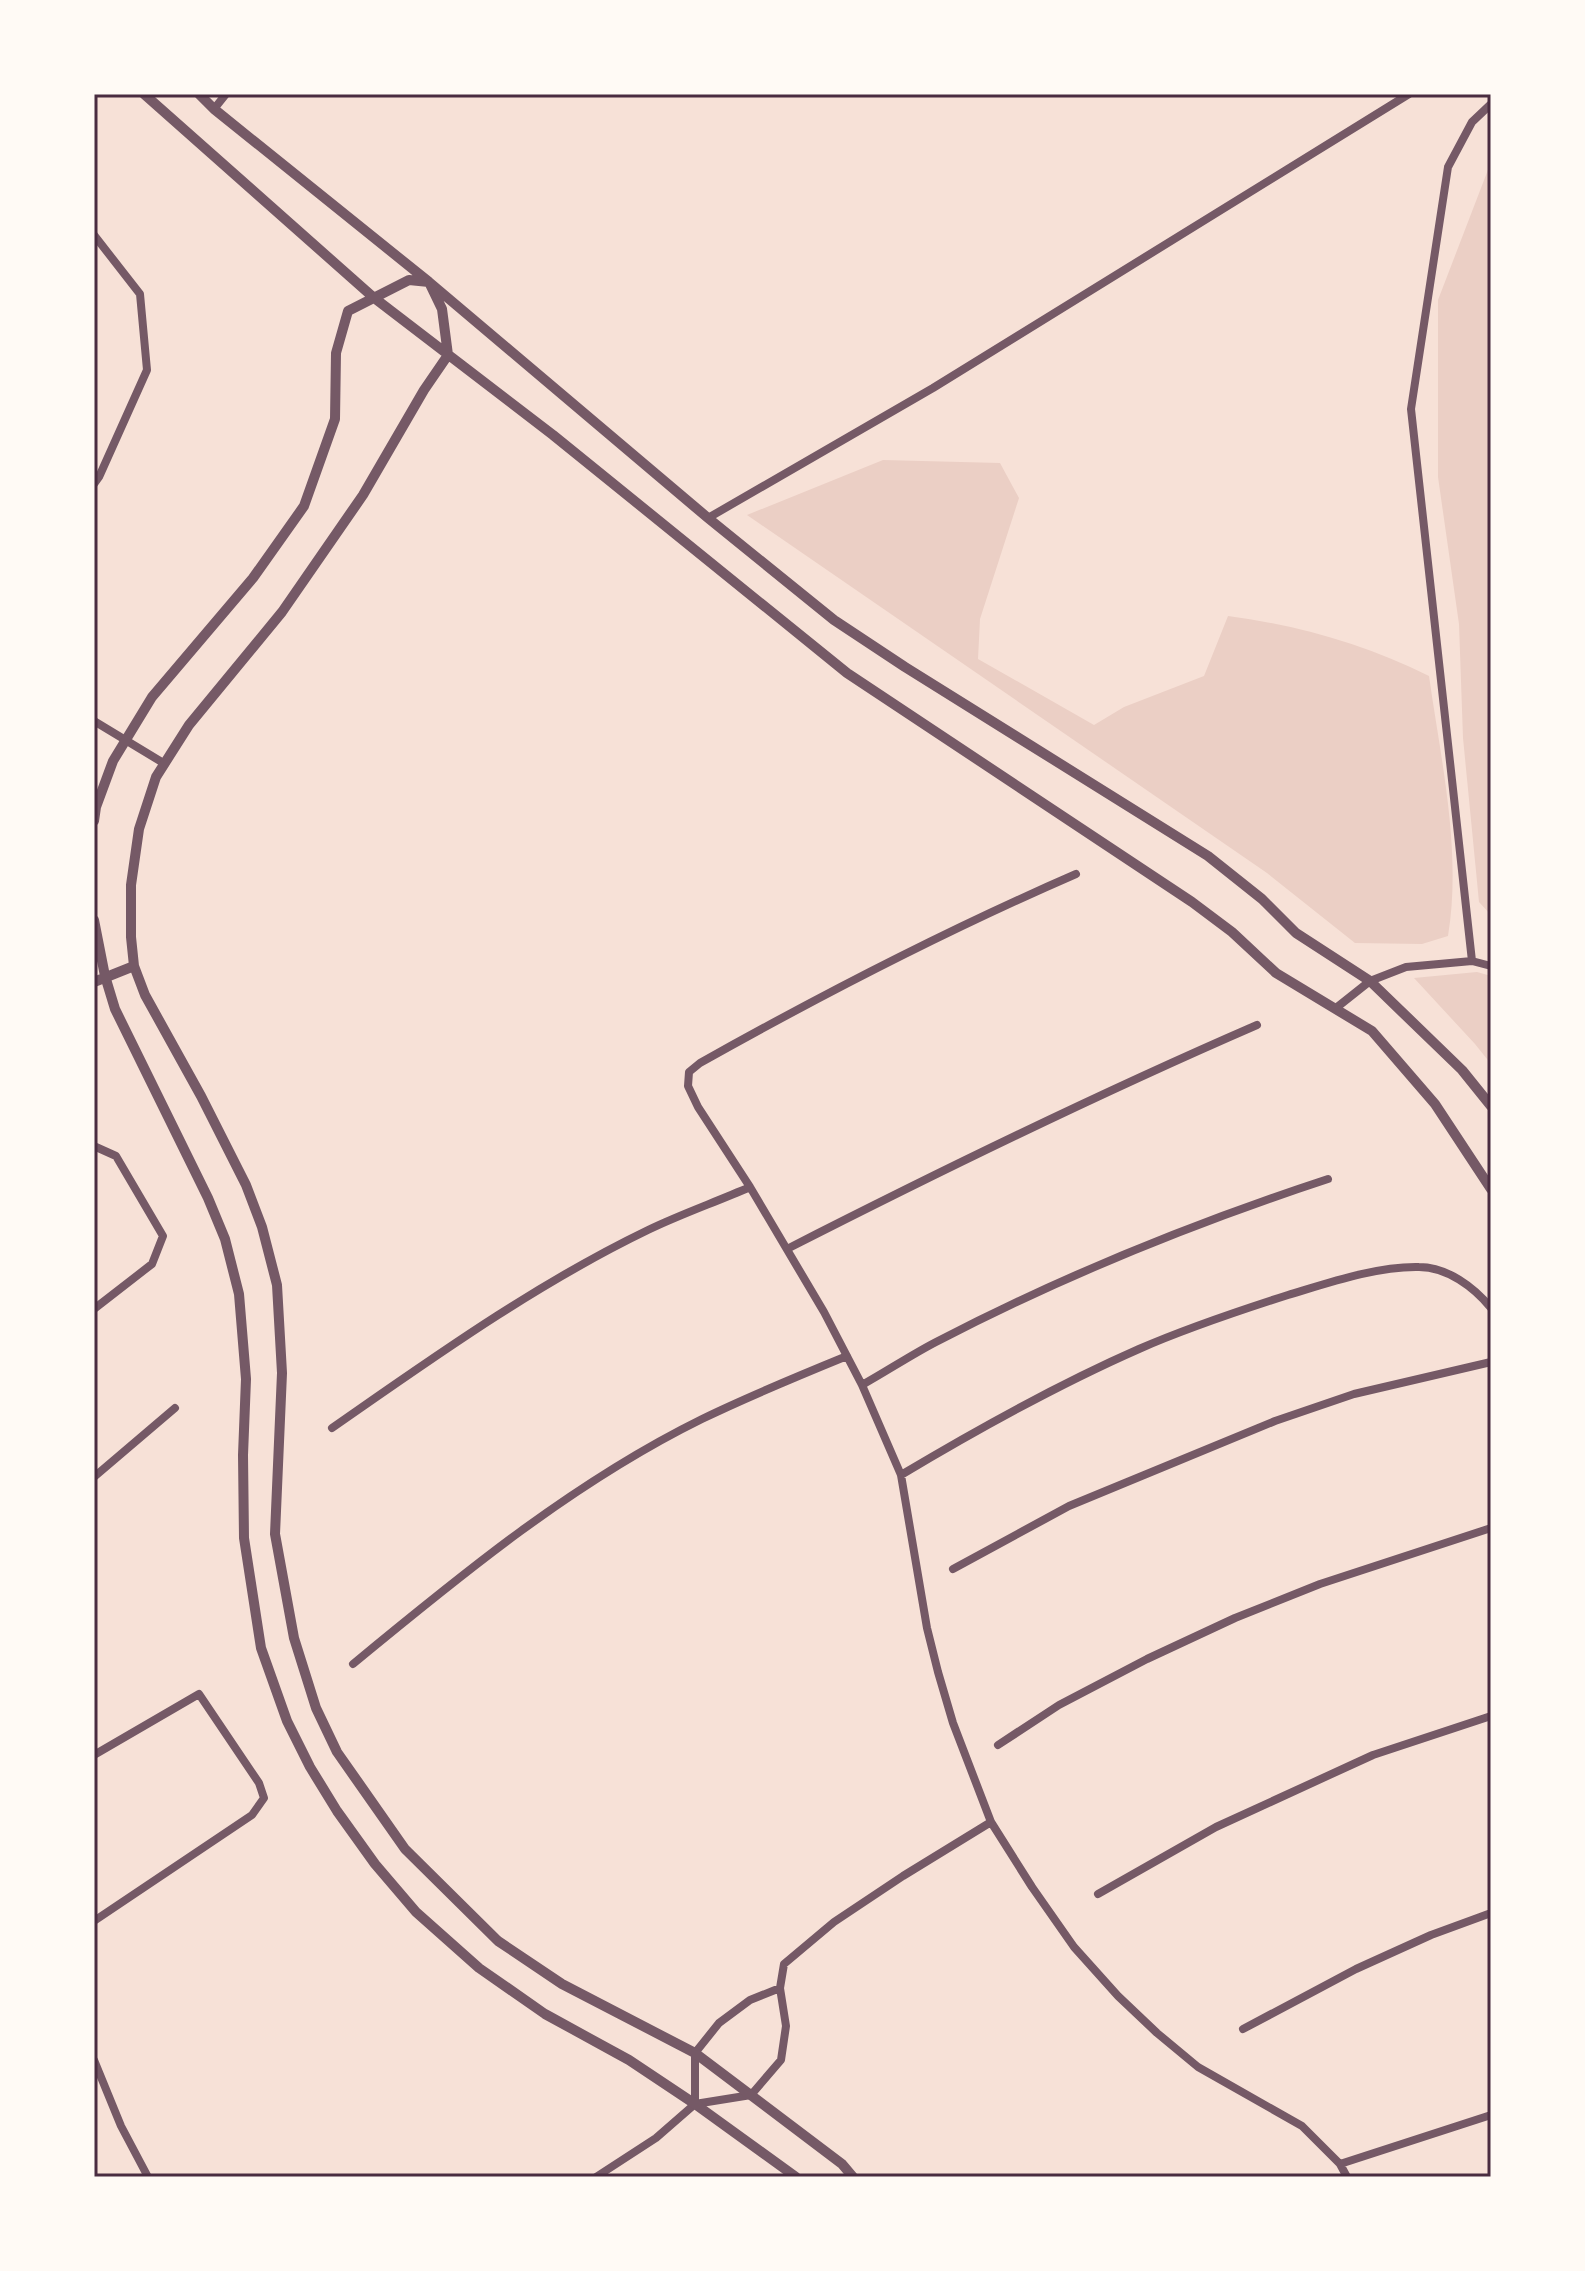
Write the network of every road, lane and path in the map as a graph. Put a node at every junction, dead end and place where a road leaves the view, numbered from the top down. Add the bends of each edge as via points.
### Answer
1 (144, 94) edge
2 (199, 94) edge
3 (226, 94) edge
4 (1409, 94) edge
5 (1491, 104) edge
6 (214, 109) junction
7 (94, 235) edge
8 (429, 282) junction
9 (373, 297) junction
10 (448, 355) junction
11 (94, 484) edge
12 (708, 518) junction
13 (94, 721) edge
14 (125, 740) junction
15 (165, 764) junction
16 (94, 821) edge
17 (1076, 874) dead end
18 (94, 920) edge
19 (1472, 961) junction
20 (134, 966) junction
21 (1491, 966) edge
22 (105, 976) junction
23 (1370, 981) junction
24 (94, 982) edge
25 (1336, 1008) junction
26 (1257, 1025) dead end
27 (1491, 1106) edge
28 (94, 1148) edge
29 (1328, 1179) dead end
30 (750, 1187) junction
31 (1491, 1189) edge
32 (787, 1249) junction
33 (1491, 1308) edge
34 (94, 1309) edge
35 (847, 1356) junction
36 (1491, 1362) edge
37 (862, 1385) junction
38 (175, 1408) dead end
39 (332, 1428) dead end
40 (901, 1475) junction
41 (94, 1477) edge
42 (1491, 1528) edge
43 (953, 1569) dead end
44 (353, 1664) dead end
45 (1491, 1716) edge
46 (998, 1745) dead end
47 (94, 1755) edge
48 (991, 1822) junction
49 (1098, 1894) dead end
50 (1491, 1913) edge
51 (94, 1921) edge
52 (780, 1988) junction
53 (1243, 2029) dead end
54 (695, 2053) junction
55 (94, 2060) edge
56 (751, 2095) junction
57 (695, 2104) junction
58 (1491, 2115) edge
59 (1340, 2164) junction
60 (148, 2177) edge
61 (596, 2177) edge
62 (796, 2177) edge
63 (853, 2177) edge
64 (1347, 2177) edge

1 - 9 street
2 - 6 street
3 - 6 street
4 - 12 street via 933,388
5 - 19 street via 1472,122 1448,167 1411,409
6 - 8 street
7 - 11 street via 140,294 147,370
8 - 9 street via 409,280
8 - 10 street via 442,309
8 - 12 street
9 - 10 street
9 - 14 street via 348,311 336,353 335,419 304,506 253,578 152,697
10 - 15 street via 363,495 282,612 189,725
10 - 25 street via 847,673 1192,902 1276,973
12 - 23 street via 834,620 1208,856 1296,933
13 - 14 street
14 - 15 street
14 - 16 street
15 - 20 street via 139,829 131,885
17 - 30 street via 823,995 689,1072 688,1086 698,1107
18 - 22 street
19 - 21 street
19 - 23 street via 1406,967
20 - 22 street
20 - 54 street via 246,1185 277,1285 282,1373 275,1534 294,1638 316,1708 337,1752 405,1849 498,1941 562,1984
22 - 24 street
22 - 57 street via 115,1009 225,1239 239,1294 246,1379 244,1538 261,1648 310,1767 375,1864 416,1912 479,1968
23 - 25 street
23 - 27 street via 1462,1070
25 - 31 street via 1372,1031 1435,1104
26 - 32 street via 973,1155
28 - 34 street via 116,1156 163,1236 152,1264
29 - 37 street via 1037,1293
30 - 32 street
30 - 39 street via 648,1230 574,1270 473,1330
32 - 35 street
33 - 40 street via 1452,1276 1421,1267 1328,1283 1139,1349
35 - 37 street
35 - 44 street via 700,1420 625,1463 546,1513
36 - 43 street via 1354,1394 1275,1421 1069,1506
37 - 40 street
38 - 41 street
40 - 48 street via 938,1672
42 - 46 street via 1235,1618 1059,1705
45 - 49 street via 1373,1755 1216,1827
47 - 51 street via 199,1694 264,1798 252,1815
48 - 52 street via 834,1922 784,1964
48 - 59 street via 1074,1947 1118,1996 1198,2067 1302,2126
50 - 53 street via 1356,1969
52 - 54 street via 750,2000 719,2023
52 - 56 street via 786,2026 781,2060
54 - 56 street
54 - 57 street
55 - 60 street
56 - 57 street
56 - 63 street
57 - 61 street via 656,2138
57 - 62 street
58 - 59 street
59 - 64 street

